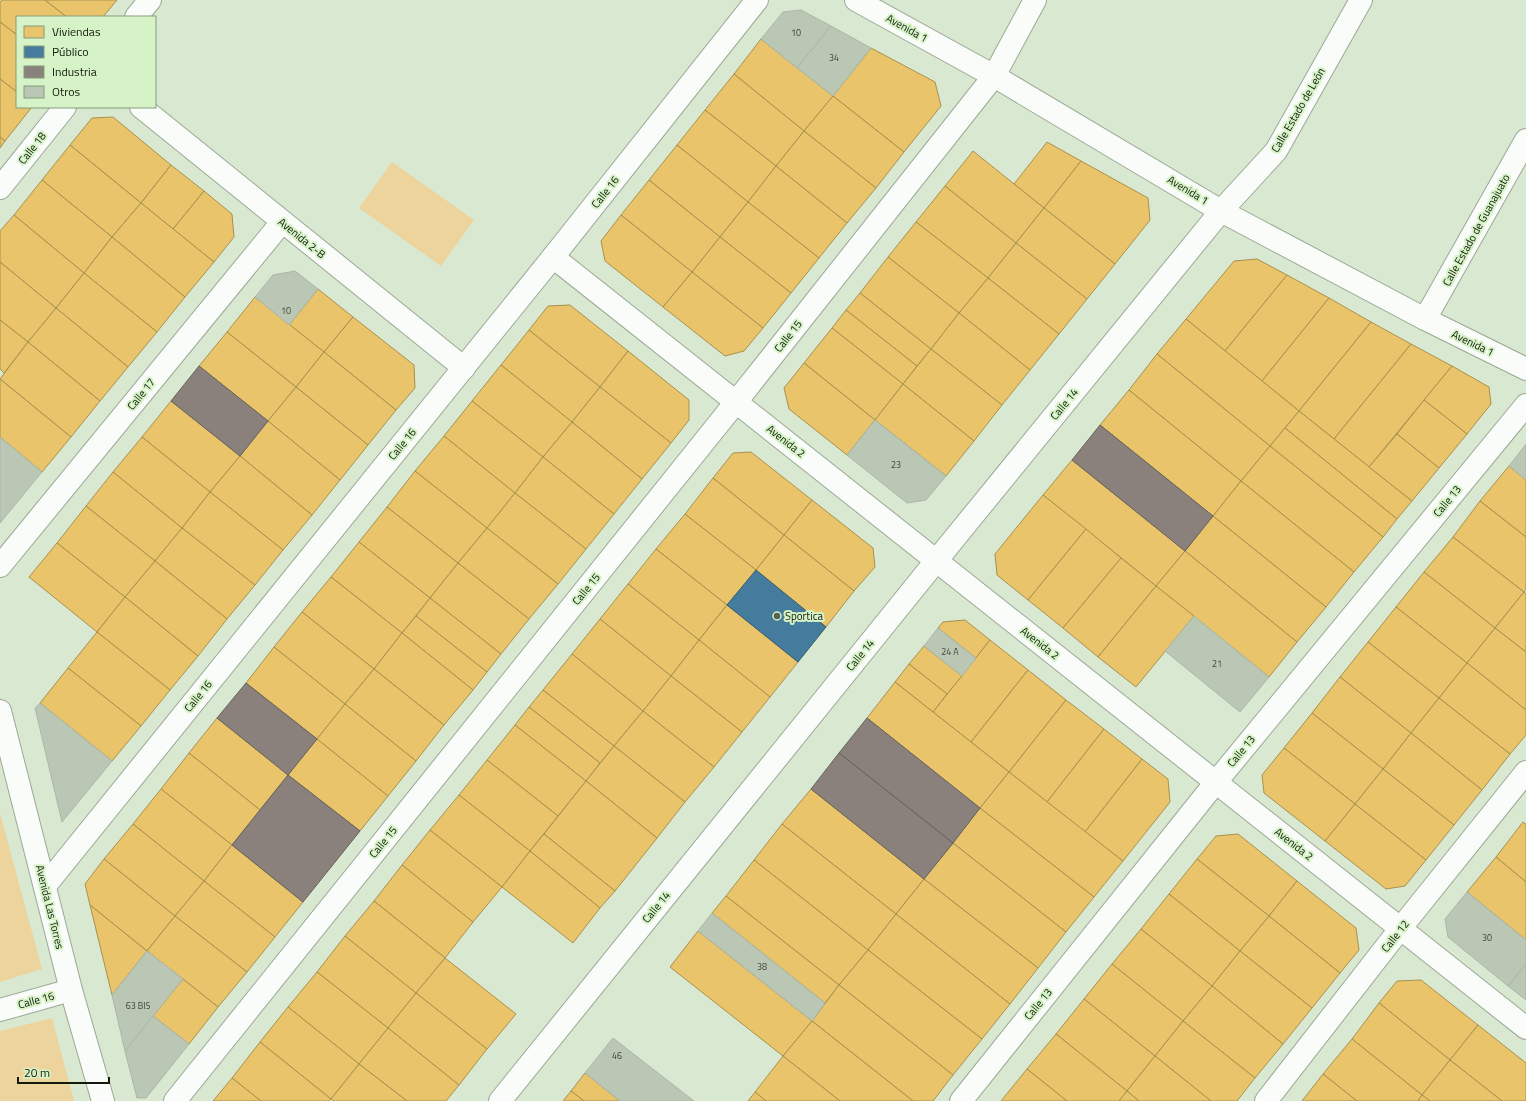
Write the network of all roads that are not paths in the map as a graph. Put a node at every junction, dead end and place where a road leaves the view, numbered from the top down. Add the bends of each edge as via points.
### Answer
1 (150, 0) edge
2 (757, 0) edge
3 (856, 0) edge
4 (1035, 0) edge
5 (1361, 0) edge
6 (137, 16) edge
7 (994, 76) junction
8 (64, 108) edge
9 (142, 108) edge
10 (1526, 140) edge
11 (0, 188) edge
12 (1221, 210) junction
13 (282, 222) junction
14 (553, 257) junction
15 (1425, 319) junction
16 (464, 368) junction
17 (1526, 369) edge
18 (736, 402) junction
19 (1526, 405) edge
20 (936, 561) junction
21 (0, 566) edge
22 (0, 711) edge
23 (1526, 772) edge
24 (1216, 782) junction
25 (45, 886) junction
26 (1400, 929) junction
27 (71, 990) junction
28 (0, 1010) edge
29 (1526, 1028) edge
30 (103, 1101) edge
31 (175, 1101) edge
32 (500, 1101) edge
33 (960, 1101) edge
34 (1266, 1101) edge

1 - 6 street
2 - 14 street, Calle 16
3 - 7 street, Avenida 1
4 - 7 street, Calle 15
5 - 12 street, Calle Estado de León via 1276,151
7 - 12 street, Avenida 1
7 - 18 street, Calle 15
8 - 11 street, Calle 18
9 - 13 street, Avenida 2-B
10 - 15 street, Calle Estado de Guanajuato
12 - 15 street, Avenida 1
12 - 20 street, Calle 14
13 - 16 street, Avenida 2-B
13 - 21 street, Calle 17
14 - 16 street, Calle 16
14 - 18 street, Avenida 2
15 - 17 street, Avenida 1
16 - 25 street, Calle 16
18 - 20 street, Avenida 2
18 - 31 street, Calle 15
19 - 24 street, Calle 13
20 - 24 street, Avenida 2
20 - 32 street, Calle 14
22 - 25 street, Avenida Las Torres
23 - 26 street, Calle 12
24 - 26 street, Avenida 2
24 - 33 street, Calle 13
25 - 27 street, Avenida Las Torres
26 - 29 street, Avenida 2
26 - 34 street, Calle 12
27 - 28 street, Calle 16
27 - 30 street, Avenida Las Torres

